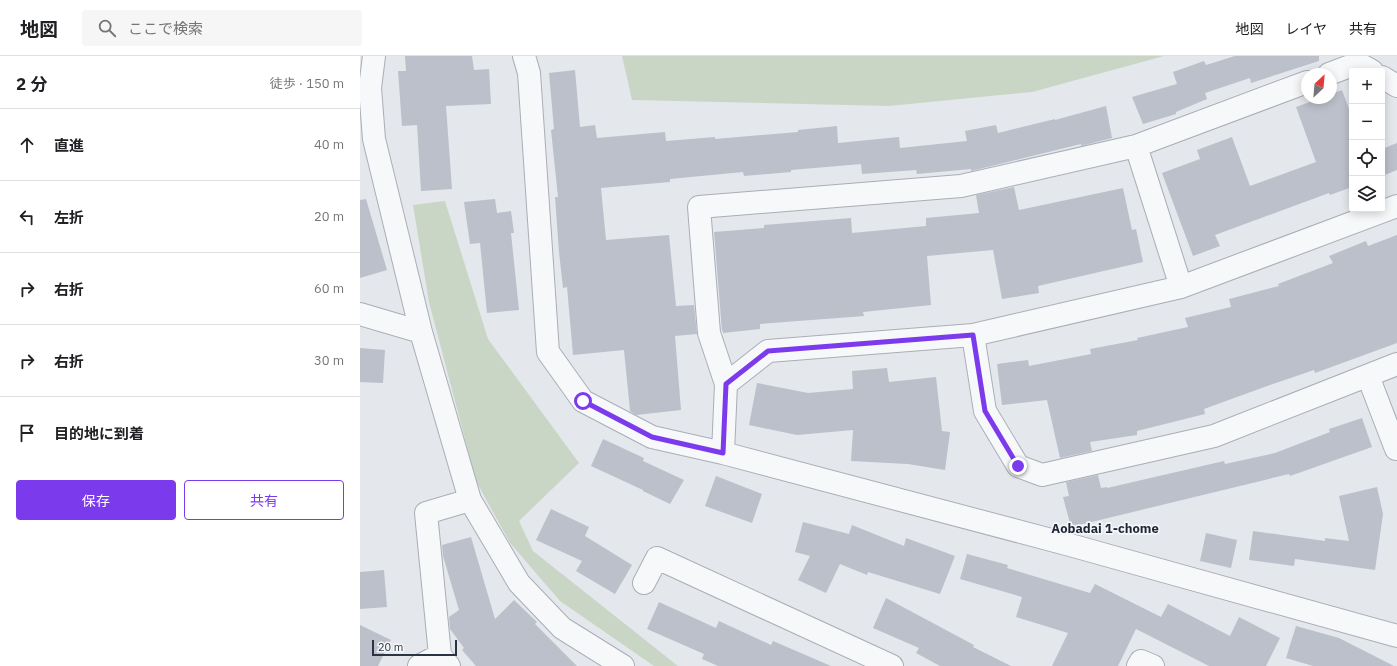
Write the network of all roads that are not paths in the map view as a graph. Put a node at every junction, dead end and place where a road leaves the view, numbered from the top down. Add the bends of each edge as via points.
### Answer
1 (374, 56) edge
2 (524, 56) edge
3 (1367, 68) edge
4 (1337, 71) edge
5 (1385, 79) edge
6 (1301, 84) edge
7 (1397, 86) edge
8 (1136, 146) junction
9 (1397, 206) edge
10 (1181, 287) junction
11 (360, 314) edge
12 (421, 332) junction
13 (973, 335) junction
14 (1397, 364) edge
15 (1368, 376) junction
16 (726, 384) junction
17 (1396, 449) edge
18 (723, 453) junction
19 (470, 500) junction
20 (644, 584) dead end
21 (1397, 636) edge
22 (444, 661) edge
23 (419, 666) edge
24 (623, 666) edge
25 (892, 666) edge
26 (1138, 666) edge
27 (1153, 666) edge

1 - 12 street via 370,88 374,139
2 - 18 street via 529,73 548,352 583,401 652,437
3 - 4 street via 1358,63
5 - 7 street
6 - 8 street
8 - 10 street
8 - 16 street via 961,186 699,207 709,333
9 - 10 street
10 - 13 street
11 - 12 street
12 - 19 street
13 - 15 street via 985,411 1018,466 1042,475 1214,436
13 - 16 street via 768,351
14 - 15 street
15 - 17 street
16 - 18 street
18 - 21 street via 1070,544
19 - 22 street via 426,513
19 - 24 street via 519,583 562,628
20 - 25 street via 657,558
22 - 23 street
26 - 27 street via 1141,661

